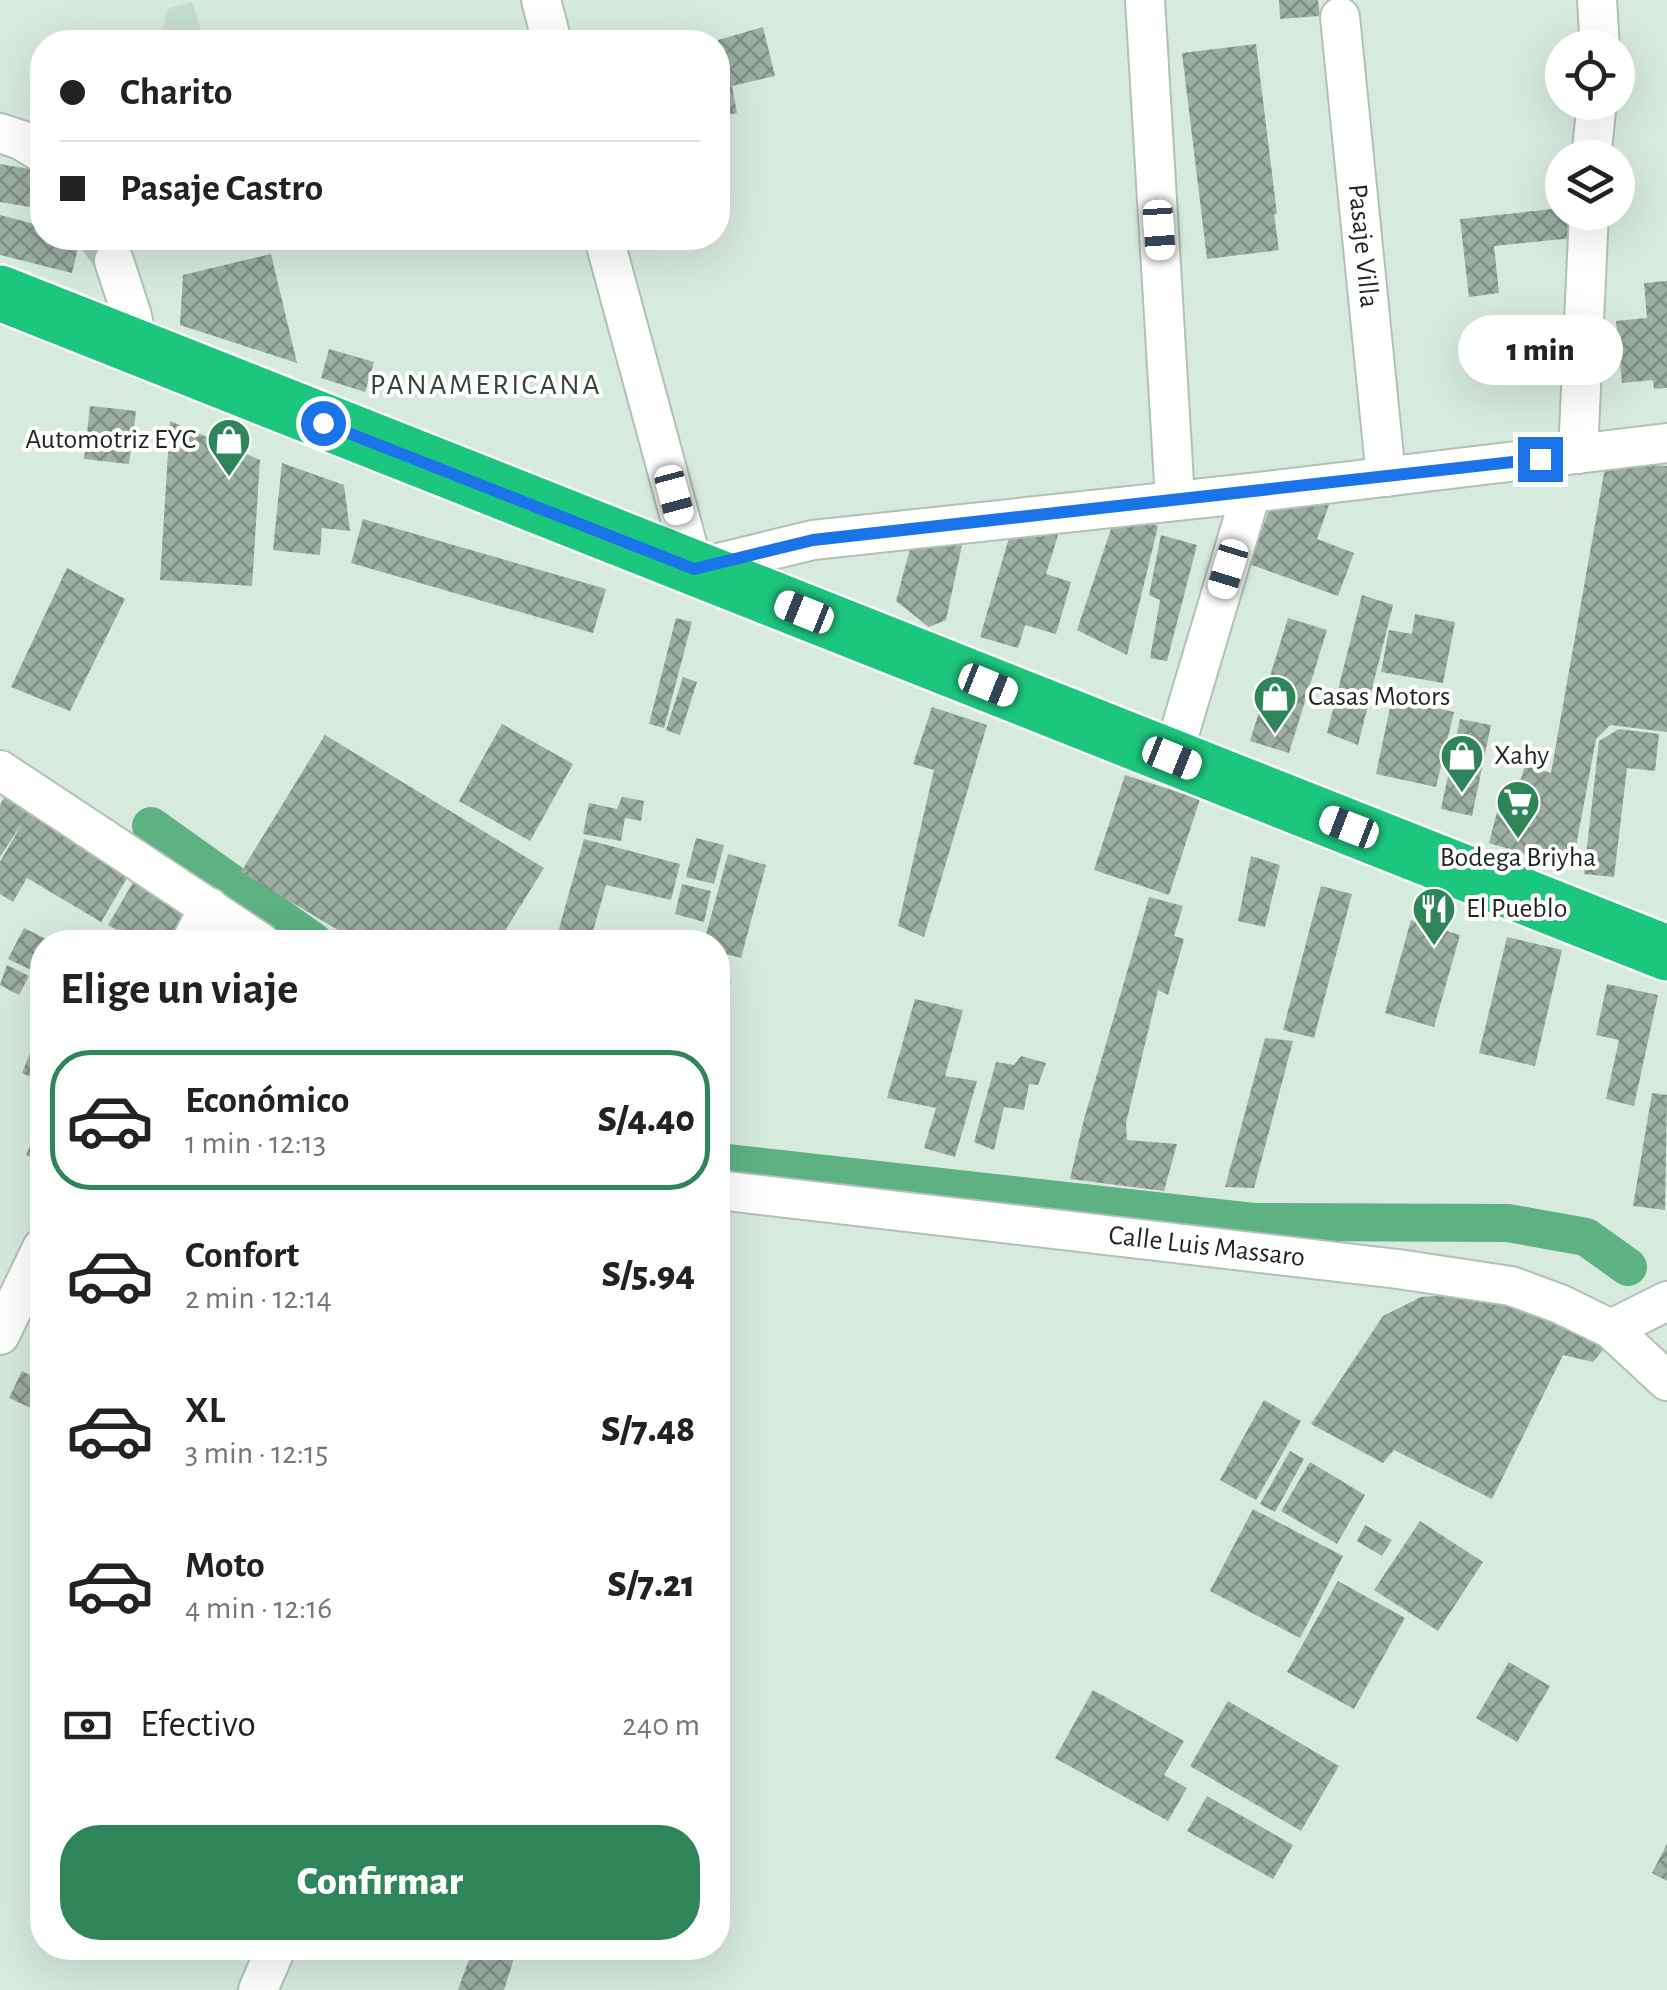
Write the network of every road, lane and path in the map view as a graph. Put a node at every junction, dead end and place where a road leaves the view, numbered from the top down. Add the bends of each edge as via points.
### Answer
1 (541, 0) edge
2 (1145, 0) edge
3 (1597, 0) edge
4 (1340, 17) dead end
5 (549, 30) edge
6 (1599, 30) edge
7 (0, 134) edge
8 (30, 146) edge
9 (1588, 230) edge
10 (607, 250) edge
11 (114, 261) tunnel mouth
12 (0, 292) edge
13 (138, 348) junction
14 (1667, 443) edge
15 (1578, 454) junction
16 (1386, 477) junction
17 (1250, 493) junction
18 (1175, 499) junction
19 (694, 569) junction
20 (1172, 758) junction
21 (0, 770) edge
22 (209, 907) junction
23 (198, 930) edge
24 (243, 930) edge
25 (1667, 953) edge
26 (730, 1191) edge
27 (30, 1273) edge
28 (1667, 1300) edge
29 (1611, 1329) junction
30 (0, 1334) edge
31 (1667, 1382) edge
32 (271, 1960) edge
33 (258, 1990) edge

1 - 5 street
2 - 18 street
3 - 6 street
4 - 16 street, Pasaje Villa
7 - 8 street
9 - 15 street
10 - 19 street
11 - 13 street
12 - 13 highway
13 - 19 highway
14 - 15 street
15 - 16 street
16 - 17 street
17 - 18 street
17 - 20 street
18 - 19 street via 813,540
19 - 20 highway
20 - 25 highway
21 - 22 street
22 - 23 street
22 - 24 street
26 - 29 street, Calle Luis Massaro via 1464,1278 1511,1286
27 - 30 street
28 - 29 street
29 - 31 street, Calle Luis Massaro
32 - 33 street

